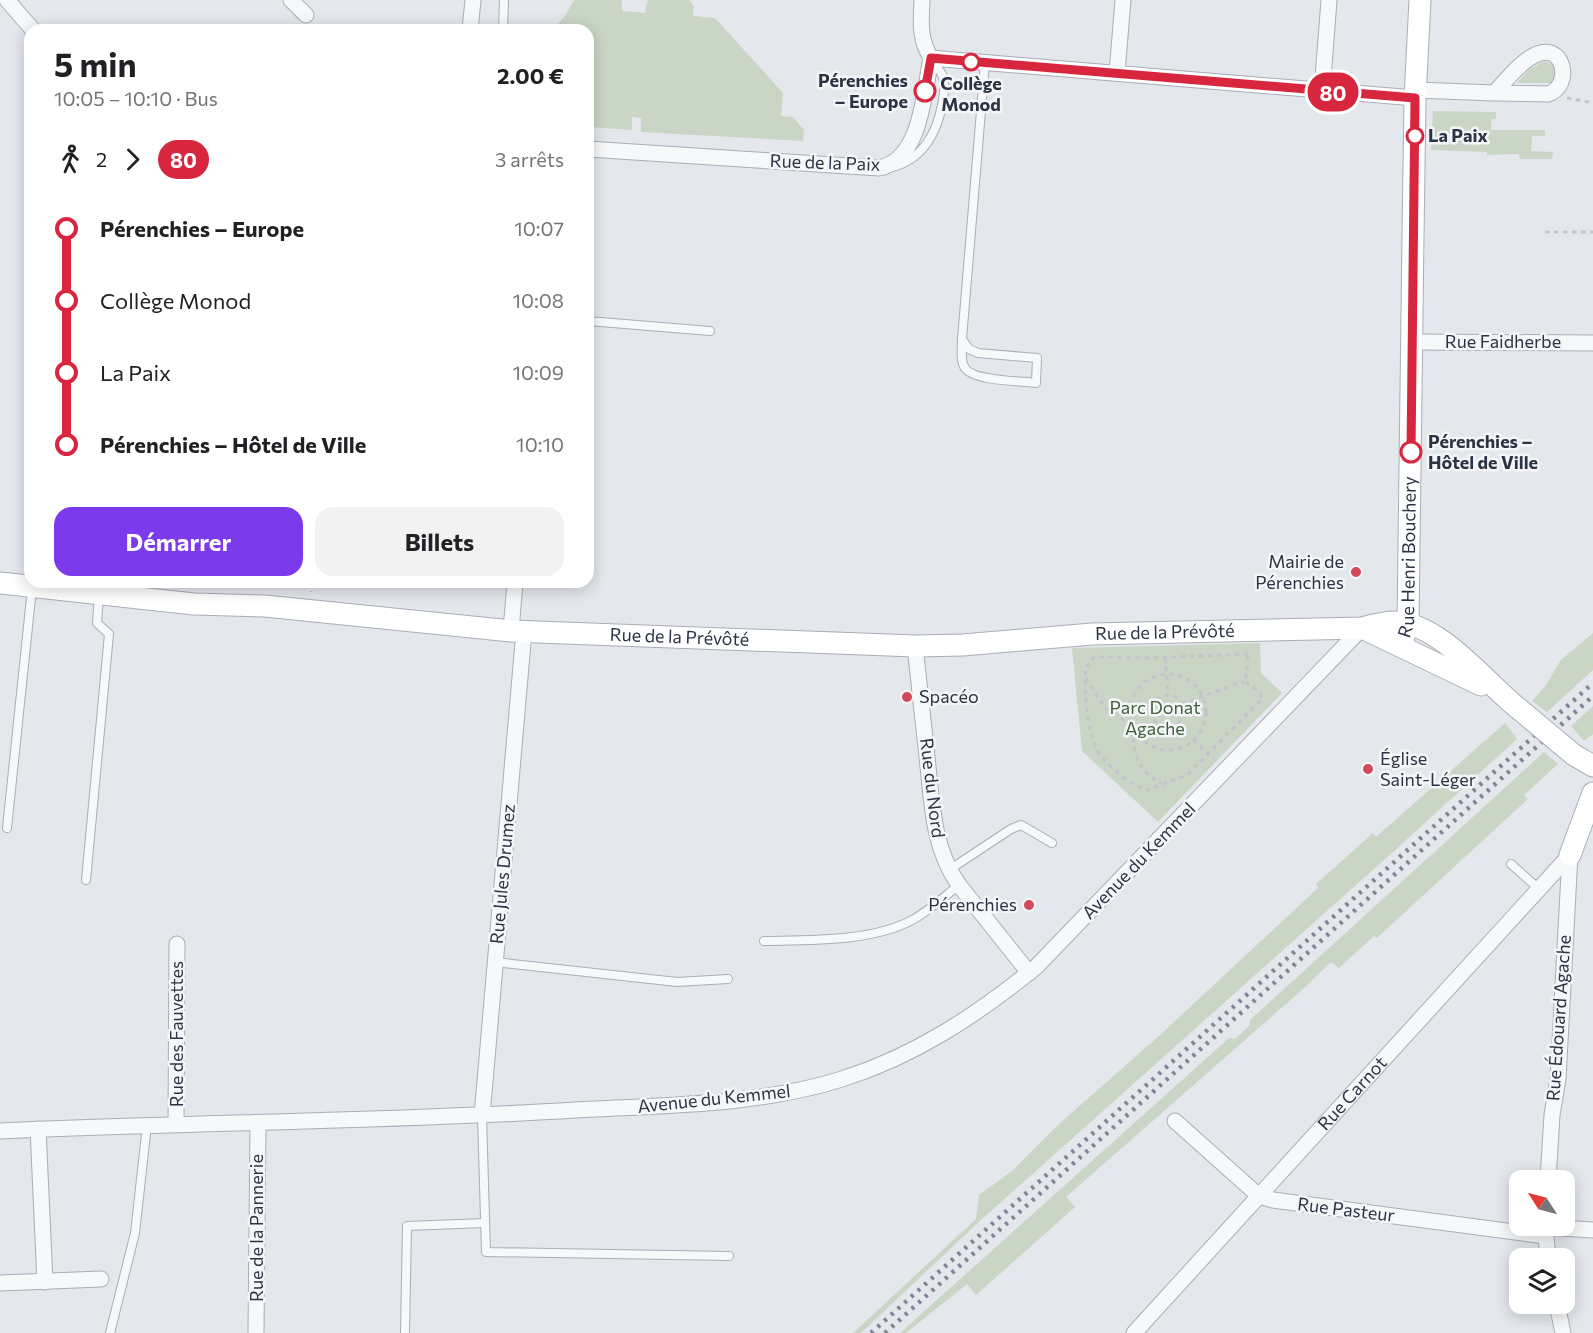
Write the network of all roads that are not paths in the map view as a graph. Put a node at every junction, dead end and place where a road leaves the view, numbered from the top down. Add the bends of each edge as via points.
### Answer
1 (7, 0) edge
2 (291, 0) edge
3 (473, 0) edge
4 (504, 0) edge
5 (922, 0) edge
6 (1123, 0) edge
7 (1329, 0) edge
8 (1420, 0) edge
9 (306, 15) dead end
10 (28, 24) edge
11 (471, 24) edge
12 (502, 24) edge
13 (931, 58) junction
14 (985, 63) junction
15 (1117, 73) junction
16 (1322, 91) junction
17 (1494, 93) dead end
18 (1416, 94) junction
19 (594, 149) edge
20 (594, 321) edge
21 (710, 331) dead end
22 (962, 339) junction
23 (1412, 342) junction
24 (1593, 343) edge
25 (0, 583) edge
26 (24, 585) edge
27 (32, 588) edge
28 (49, 588) edge
29 (515, 588) edge
30 (99, 594) junction
31 (1408, 624) junction
32 (1362, 628) junction
33 (517, 631) junction
34 (915, 646) junction
35 (1401, 646) junction
36 (1514, 706) junction
37 (1593, 766) edge
38 (1593, 793) edge
39 (8, 828) dead end
40 (1593, 832) edge
41 (1052, 843) dead end
42 (1570, 855) junction
43 (1511, 864) dead end
44 (949, 870) junction
45 (86, 880) dead end
46 (959, 885) junction
47 (1539, 889) junction
48 (764, 941) dead end
49 (177, 944) dead end
50 (495, 962) junction
51 (1029, 973) junction
52 (728, 979) dead end
53 (482, 1116) junction
54 (1175, 1121) dead end
55 (258, 1123) junction
56 (176, 1124) junction
57 (147, 1125) junction
58 (38, 1129) junction
59 (0, 1131) edge
60 (1549, 1170) edge
61 (1259, 1196) junction
62 (485, 1223) junction
63 (1509, 1226) edge
64 (1575, 1230) edge
65 (1593, 1230) edge
66 (729, 1256) dead end
67 (101, 1280) dead end
68 (45, 1281) junction
69 (0, 1283) edge
70 (1559, 1314) edge
71 (1139, 1331) edge
72 (110, 1333) edge
73 (256, 1333) edge
74 (405, 1333) edge
75 (1563, 1333) edge

1 - 10 street
2 - 9 street
3 - 11 street
4 - 12 lane
5 - 13 street via 921,37
6 - 15 street
7 - 16 street
8 - 18 street, Rue Henri Bouchery
13 - 14 street
13 - 19 street, Rue de la Paix via 912,141 897,160 879,168
14 - 15 street
14 - 22 lane
15 - 16 street
16 - 18 street
17 - 18 street
18 - 23 street, Rue Henri Bouchery
20 - 21 lane
22 - 22 lane via 965,369 972,374 1036,383 1037,358 978,353
23 - 24 street, Rue Faidherbe
23 - 31 street, Rue Henri Bouchery
25 - 26 street, Rue de la Prévôté
27 - 39 lane
28 - 30 street, Rue de la Prévôté
29 - 33 street, Rue Jules Drumez
30 - 33 street, Rue de la Prévôté
30 - 45 lane via 97,623 109,634
31 - 32 street, Rue de la Prévôté via 1384,622
31 - 35 street, Rue Henri Bouchery
31 - 36 street via 1433,633
32 - 34 street, Rue de la Prévôté via 1092,634
32 - 35 street
32 - 51 street, Avenue du Kemmel
33 - 34 street, Rue de la Prévôté
33 - 50 street, Rue Jules Drumez
34 - 44 street, Rue du Nord via 933,814
35 - 36 street via 1466,677
36 - 37 street, bridge
38 - 42 street, Rue Carnot
40 - 42 street, Rue Carnot
41 - 44 lane via 1021,825
42 - 47 street, Rue Carnot
42 - 60 street, Rue Édouard Agache via 1558,1079
43 - 47 lane
44 - 46 street, Rue du Nord
46 - 48 lane via 914,919 871,935
46 - 51 street, Rue du Nord
47 - 61 street, Rue Carnot
49 - 56 street, Rue des Fauvettes
50 - 52 lane via 676,982
50 - 53 street, Rue Jules Drumez
51 - 53 street, Avenue du Kemmel via 978,1012 930,1041 896,1059 825,1084 747,1099
53 - 55 street, Avenue du Kemmel
53 - 62 lane
54 - 61 street, Rue Pasteur
55 - 56 street, Avenue du Kemmel
55 - 73 street, Rue de la Pannerie
56 - 57 street, Avenue du Kemmel
57 - 58 street, Avenue du Kemmel
57 - 72 lane via 135,1233
58 - 59 street, Avenue du Kemmel
58 - 68 street
61 - 63 street, Rue Pasteur via 1283,1202
61 - 71 street, Rue Carnot
62 - 66 lane via 486,1252
62 - 74 lane via 406,1226
64 - 65 street, Rue Pasteur
67 - 68 street
68 - 69 street
70 - 75 street

